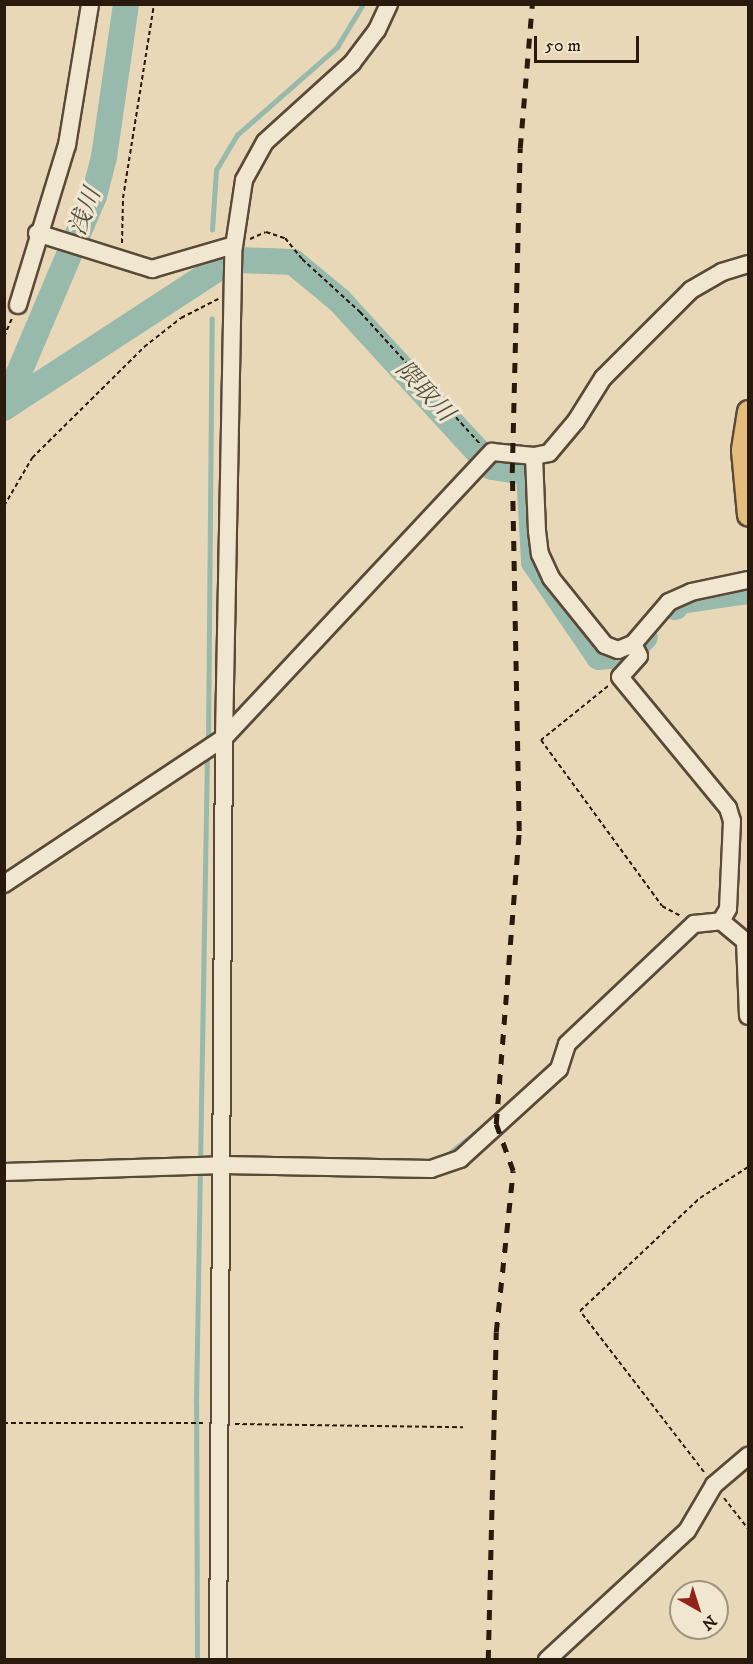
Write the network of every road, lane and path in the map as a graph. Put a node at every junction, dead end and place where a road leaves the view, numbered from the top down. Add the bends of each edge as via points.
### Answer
1 (90, 4) edge
2 (154, 4) edge
3 (389, 4) edge
4 (40, 234) junction
5 (234, 249) junction
6 (117, 257) junction
7 (748, 264) edge
8 (234, 289) junction
9 (18, 305) joint
10 (4, 337) edge
11 (748, 411) edge
12 (745, 449) edge
13 (534, 456) junction
14 (488, 457) junction
15 (4, 506) edge
16 (748, 515) edge
17 (748, 580) edge
18 (635, 647) junction
19 (620, 677) junction
20 (224, 738) junction
21 (4, 884) edge
22 (721, 921) junction
23 (693, 924) junction
24 (746, 940) edge
25 (748, 1016) edge
26 (223, 1165) junction
27 (748, 1167) edge
28 (4, 1172) edge
29 (4, 1423) edge
30 (220, 1423) junction
31 (463, 1426) dead end
32 (748, 1456) edge
33 (714, 1485) junction
34 (748, 1529) edge
35 (218, 1659) edge
36 (548, 1659) edge

1 - 4 street via 67,145
2 - 6 path
3 - 5 street via 377,30 351,63 265,142 244,180
4 - 6 street
4 - 9 street
5 - 6 street via 152,269
5 - 8 street
5 - 14 path via 266,232 285,238 302,259 360,312
7 - 13 street via 722,272 691,290 603,378 553,449
8 - 15 path via 190,312 144,347 32,458
8 - 20 street
9 - 10 path
11 - 12 main road
12 - 16 main road
13 - 14 street
13 - 18 street via 538,542 550,578 606,645 618,650
14 - 20 street
17 - 18 street via 691,592 669,602
18 - 19 street via 639,656
19 - 22 street via 729,808 732,821 728,909
19 - 23 path via 541,740 662,906
20 - 21 street
20 - 26 street
22 - 23 street
22 - 24 street
23 - 26 street via 567,1044 559,1069 460,1159 431,1169
24 - 25 street
26 - 28 street
26 - 30 street
27 - 33 path via 700,1198 580,1311
29 - 30 path
30 - 31 path
30 - 35 street
32 - 33 street
33 - 34 path
33 - 36 street via 687,1531

